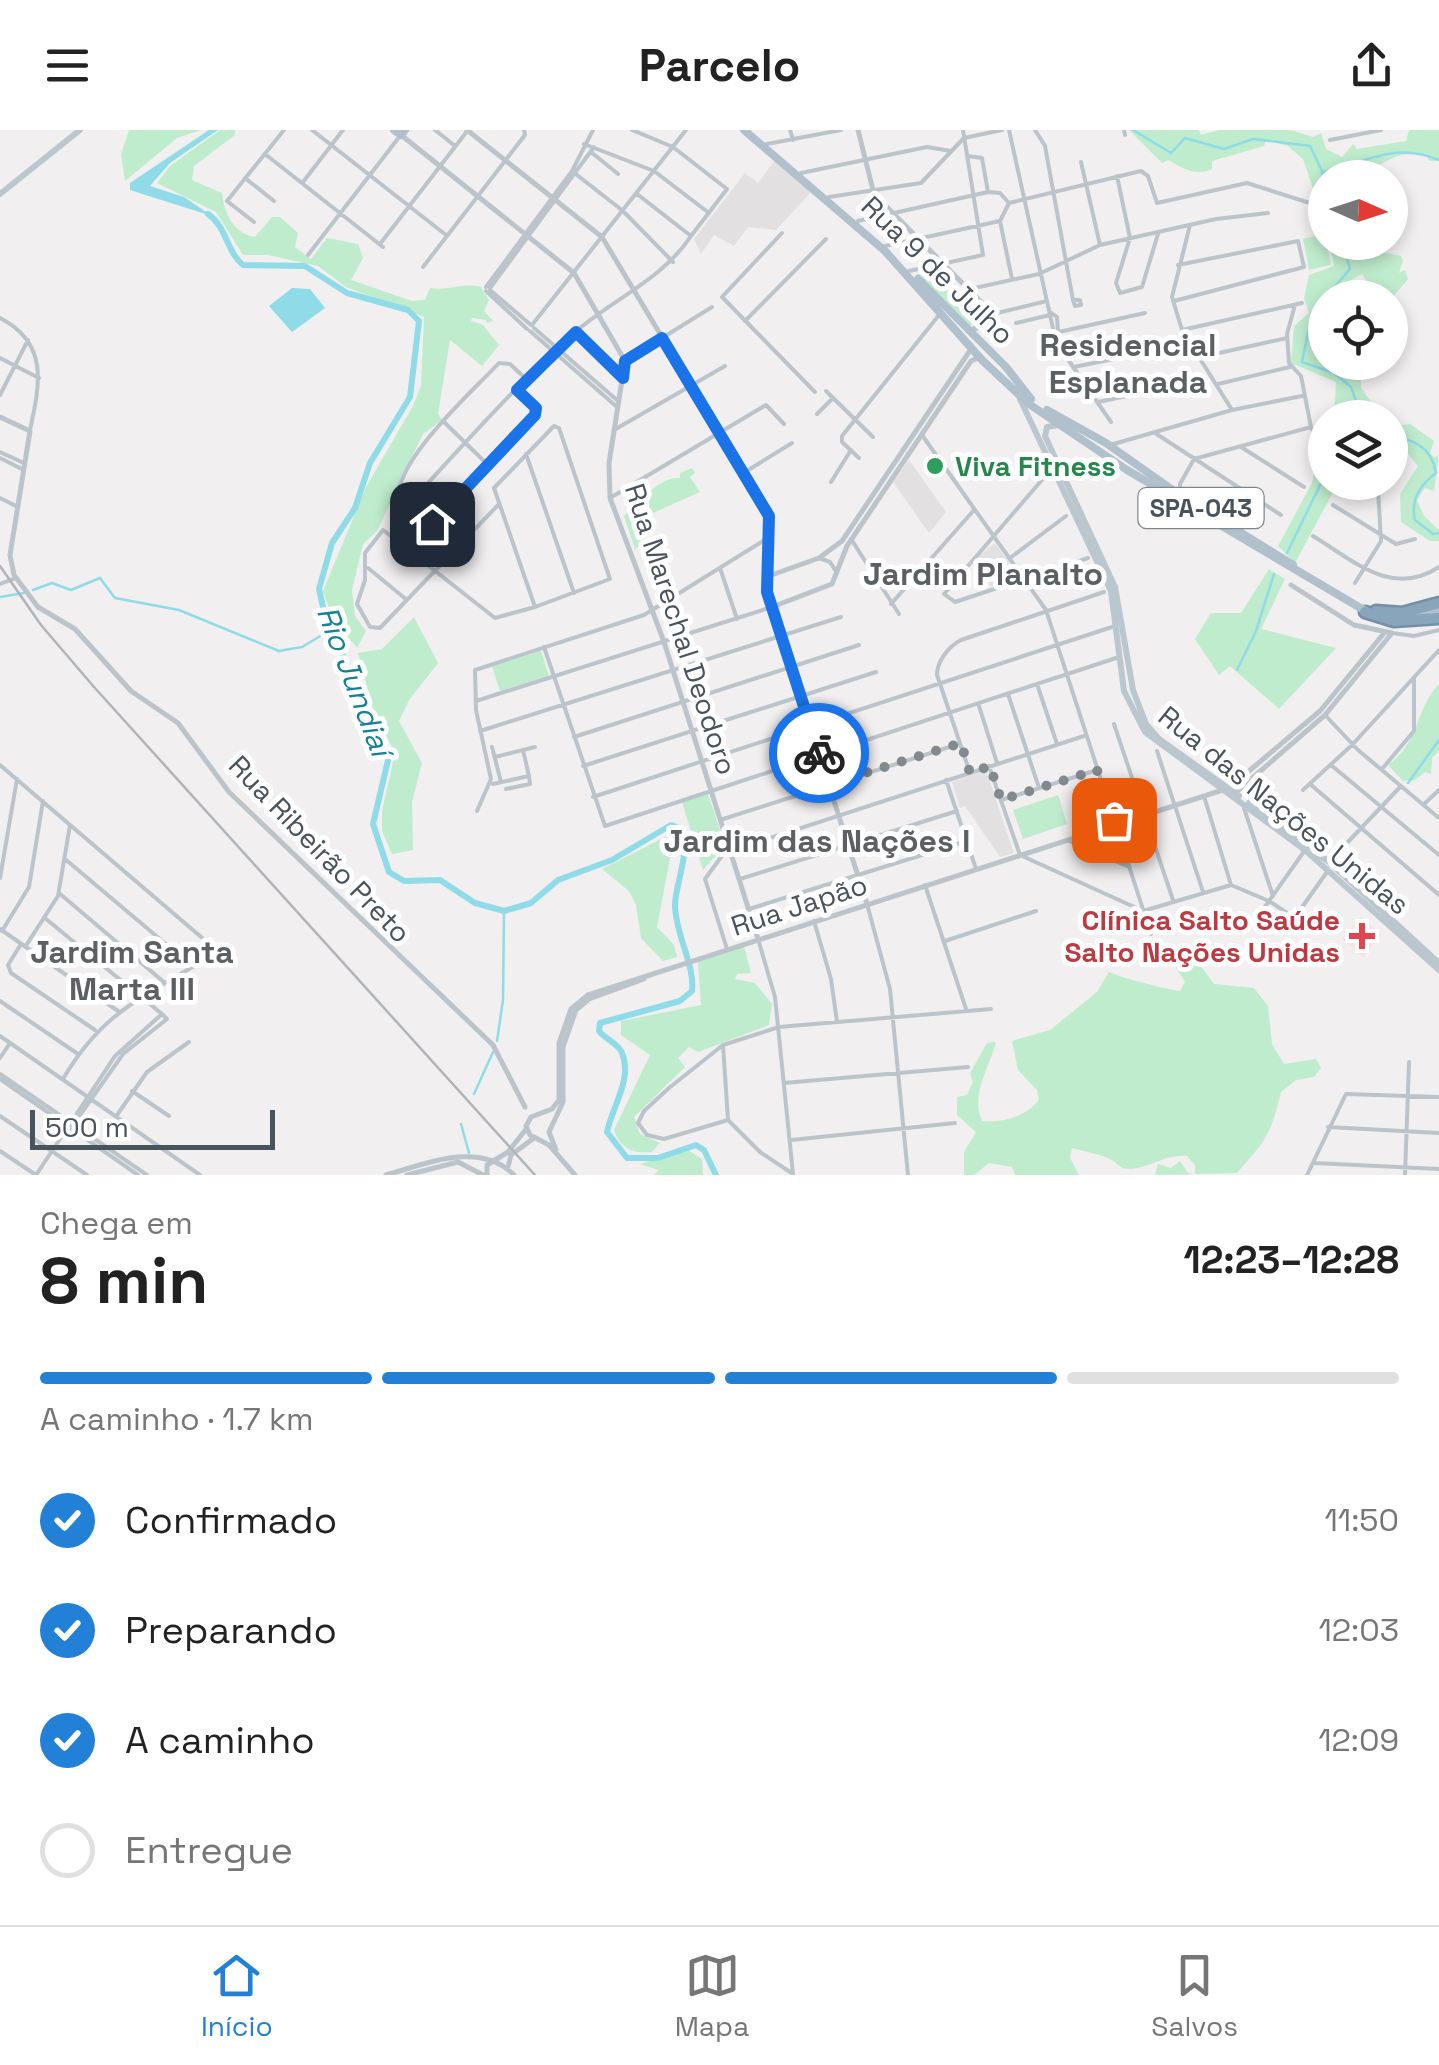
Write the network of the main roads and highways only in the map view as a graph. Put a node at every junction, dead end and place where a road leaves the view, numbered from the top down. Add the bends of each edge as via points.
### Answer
1 (76, 130) edge
2 (746, 130) edge
3 (805, 178) junction
4 (0, 191) edge
5 (830, 200) junction
6 (913, 274) junction
7 (942, 312) junction
8 (960, 322) junction
9 (971, 348) junction
10 (987, 349) junction
11 (980, 359) junction
12 (1022, 394) junction
13 (1074, 434) junction
14 (1110, 446) junction
15 (1104, 455) junction
16 (1129, 463) junction
17 (1304, 577) junction
18 (1314, 584) junction
19 (1439, 606) edge
20 (1366, 610) junction
21 (1439, 618) edge
22 (1132, 678) junction
23 (1122, 679) junction
24 (1129, 692) junction
25 (1228, 790) junction
26 (1329, 866) junction
27 (1439, 967) edge

1 - 4 main road
2 - 3 main road, Rua 9 de Julho
2 - 3 main road, Rua 9 de Julho via 774,145
3 - 5 main road, Rua 9 de Julho
5 - 6 main road, Rua 9 de Julho
5 - 6 main road, Rua 9 de Julho
6 - 7 main road, Rua 9 de Julho
6 - 8 main road, Rua 9 de Julho
7 - 8 main road
7 - 9 main road, Rua 9 de Julho
8 - 10 main road, Rua 9 de Julho
9 - 10 main road
9 - 11 main road, Rua 9 de Julho
10 - 11 main road via 989,362
10 - 12 main road, Rua 9 de Julho
11 - 12 main road, Rua 9 de Julho via 994,372 1000,366
12 - 13 main road, Rua 9 de Julho / SPA-043
12 - 14 main road, Rua 9 de Julho / SPA-043
12 - 23 main road, Rua das Nações Unidas via 1111,591
13 - 15 main road, Rua 9 de Julho / SPA-043
13 - 22 main road, Rua das Nações Unidas via 1054,424 1045,433 1115,587
14 - 15 main road
14 - 16 main road, Rua 9 de Julho / SPA-043
15 - 16 main road, Rua 9 de Julho / SPA-043
16 - 17 main road, Rua 9 de Julho / SPA-043
16 - 20 main road, Rua 9 de Julho / SPA-043
17 - 18 main road, Rua 9 de Julho / SPA-043
17 - 18 main road via 1302,592
18 - 20 main road, Rua 9 de Julho / SPA-043
19 - 20 highway
19 - 20 main road, Rua 9 de Julho / SPA-043 via 1408,616
20 - 21 highway via 1394,621
22 - 23 main road
22 - 24 main road, Rua das Nações Unidas
23 - 24 main road, Rua das Nações Unidas
24 - 25 main road, Rua das Nações Unidas via 1150,738
25 - 26 main road, Rua das Nações Unidas
25 - 26 main road, Rua das Nações Unidas
26 - 27 main road, Rua das Nações Unidas

